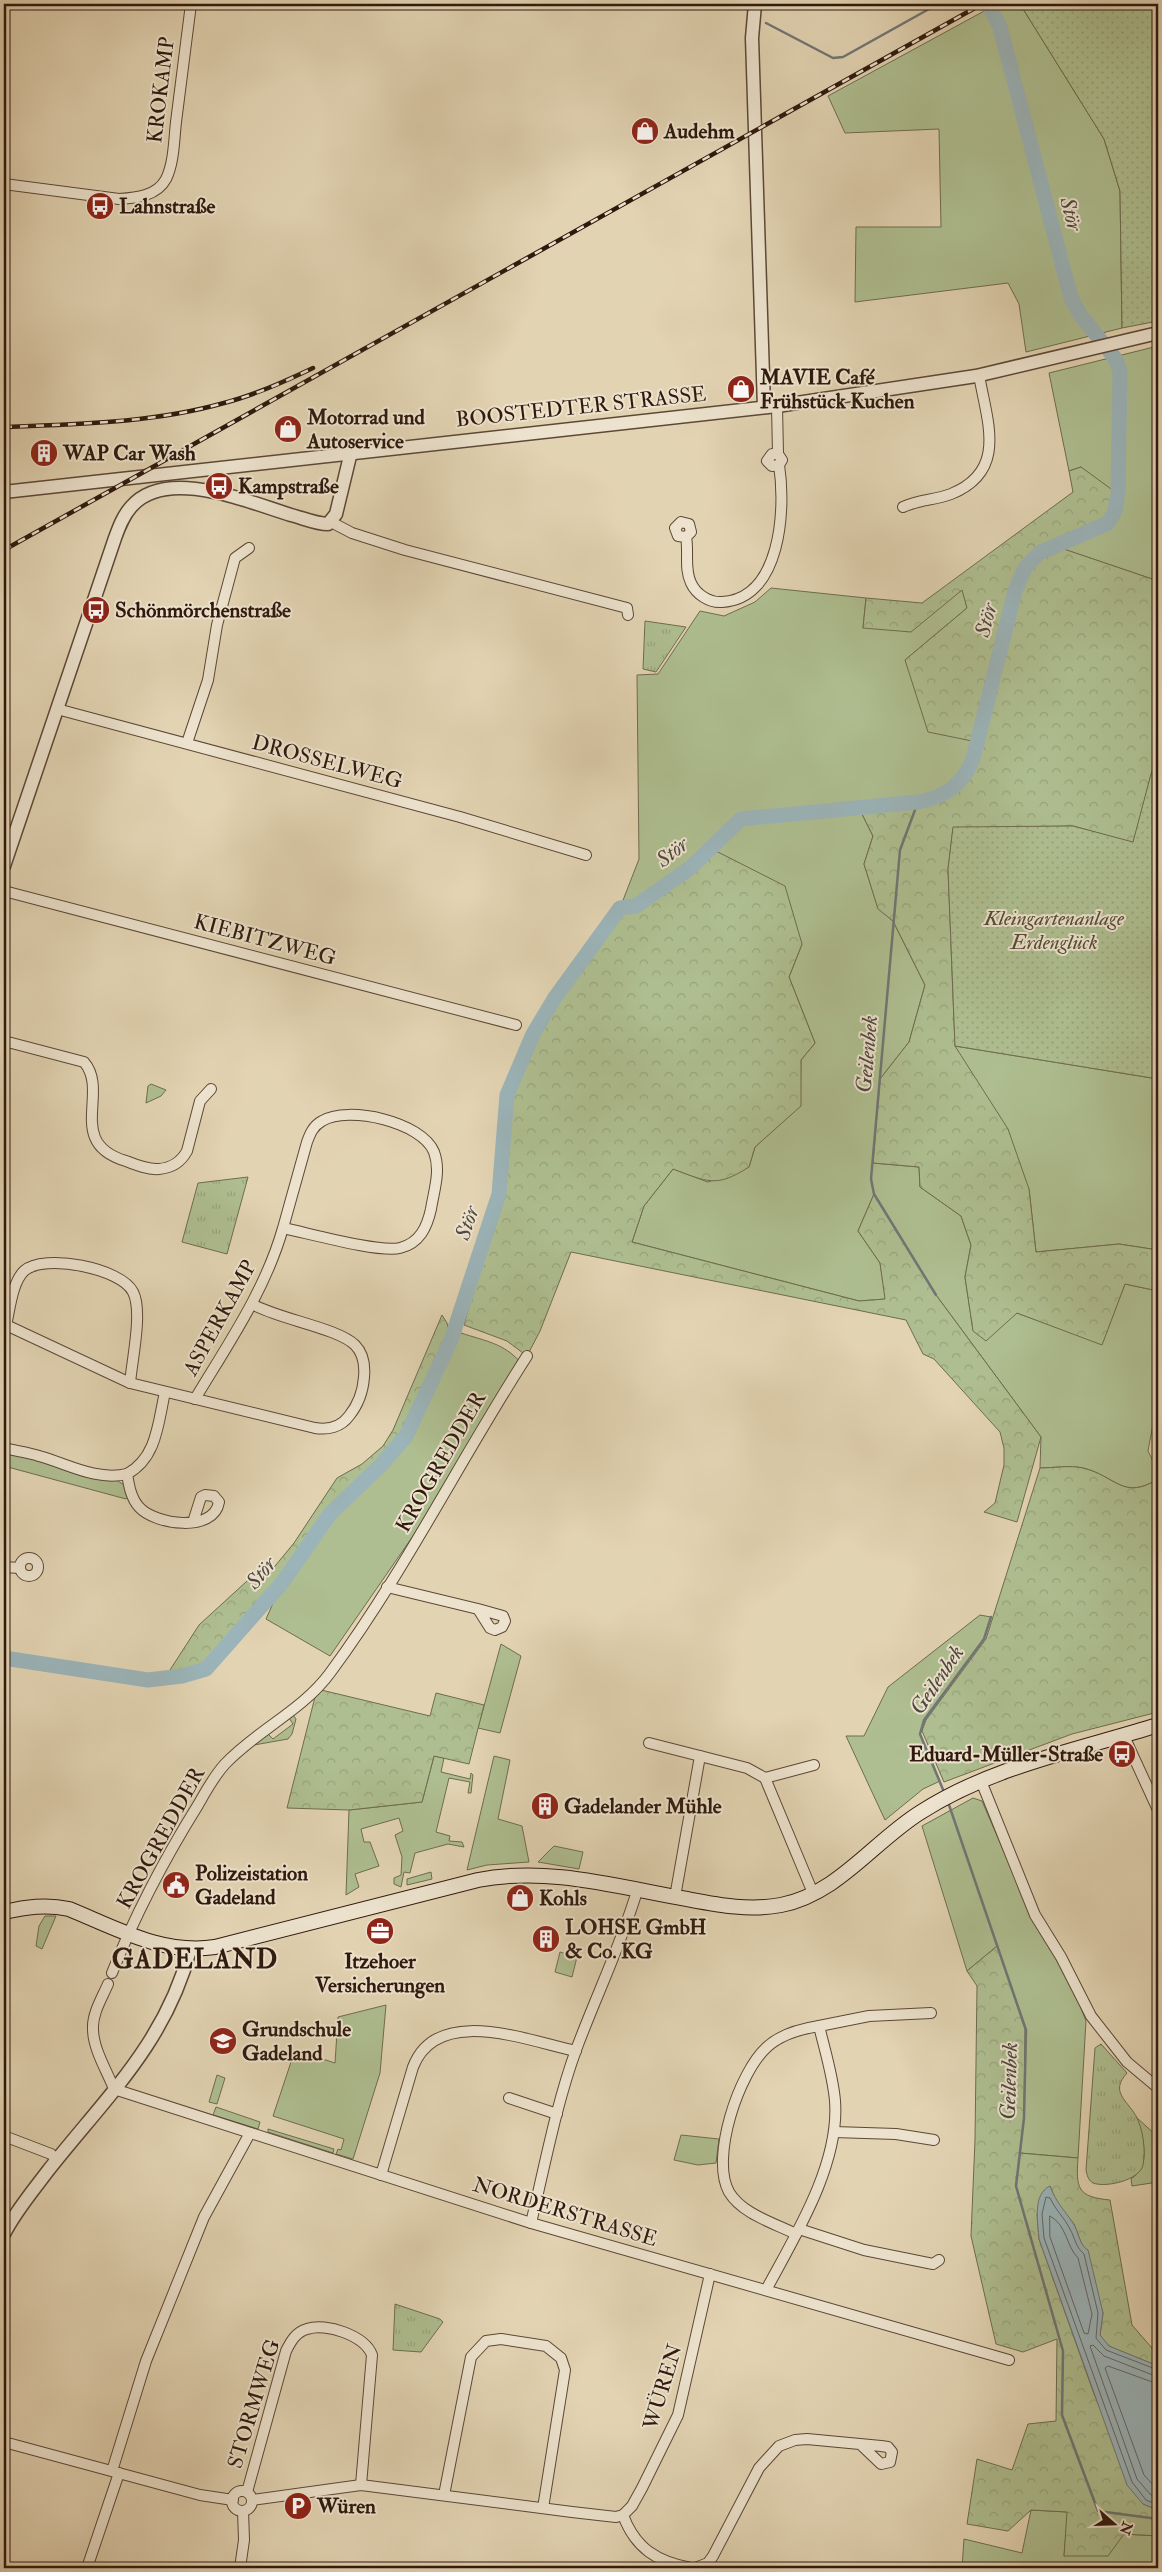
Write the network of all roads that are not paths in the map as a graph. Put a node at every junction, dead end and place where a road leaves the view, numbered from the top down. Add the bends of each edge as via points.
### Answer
1 (191, 4) edge
2 (755, 4) edge
3 (4, 184) edge
4 (1158, 333) edge
5 (979, 375) junction
6 (770, 406) junction
7 (352, 452) junction
8 (4, 492) edge
9 (903, 507) dead end
10 (331, 522) junction
11 (686, 538) dead end
12 (249, 548) dead end
13 (628, 614) dead end
14 (57, 709) junction
15 (187, 742) junction
16 (586, 855) dead end
17 (4, 866) edge
18 (4, 891) edge
19 (516, 1026) dead end
20 (4, 1041) edge
21 (211, 1089) dead end
22 (284, 1228) junction
23 (252, 1304) junction
24 (5, 1325) edge
25 (527, 1356) dead end
26 (130, 1383) junction
27 (165, 1392) junction
28 (195, 1399) junction
29 (4, 1448) edge
30 (127, 1474) junction
31 (193, 1522) dead end
32 (4, 1567) edge
33 (20, 1568) dead end
34 (387, 1587) junction
35 (478, 1609) dead end
36 (1158, 1725) edge
37 (1124, 1736) junction
38 (649, 1743) dead end
39 (700, 1756) junction
40 (814, 1765) dead end
41 (766, 1778) junction
42 (981, 1782) junction
43 (1158, 1810) edge
44 (637, 1890) junction
45 (813, 1893) junction
46 (675, 1897) junction
47 (4, 1912) edge
48 (129, 1934) junction
49 (190, 1950) junction
50 (112, 1973) dead end
51 (108, 1984) dead end
52 (931, 2012) dead end
53 (819, 2026) junction
54 (576, 2051) junction
55 (1158, 2088) edge
56 (114, 2089) junction
57 (509, 2098) dead end
58 (557, 2114) junction
59 (834, 2132) junction
60 (250, 2133) junction
61 (4, 2136) edge
62 (934, 2140) dead end
63 (57, 2160) junction
64 (381, 2174) junction
65 (532, 2223) junction
66 (797, 2231) junction
67 (4, 2234) edge
68 (939, 2260) dead end
69 (710, 2274) junction
70 (766, 2290) junction
71 (1009, 2360) dead end
72 (4, 2442) edge
73 (860, 2444) dead end
74 (116, 2472) junction
75 (361, 2485) junction
76 (444, 2495) junction
77 (249, 2496) junction
78 (233, 2500) junction
79 (543, 2508) junction
80 (243, 2510) junction
81 (624, 2515) junction
82 (87, 2568) edge
83 (240, 2568) edge
84 (344, 2568) edge
85 (351, 2568) edge
86 (691, 2568) edge
87 (695, 2568) edge
88 (701, 2568) edge

1 - 3 street, KROKAMP via 166,179 146,196 127,199
2 - 6 street via 753,48
4 - 5 street, BOOSTEDTER STRASSE
5 - 6 street, BOOSTEDTER STRASSE
5 - 9 street via 990,442 986,465 970,483 953,493
6 - 7 street, BOOSTEDTER STRASSE
6 - 11 street via 778,454 782,460 779,465 781,499 769,569 755,587 733,600 717,602 700,595 688,577
7 - 8 street, BOOSTEDTER STRASSE
7 - 10 street
10 - 13 street via 352,533 405,550 627,608
10 - 14 street via 325,524 196,489 168,488 148,494 130,508 121,523
12 - 15 street via 235,558 217,625 208,680
14 - 15 street, DROSSELWEG
14 - 17 street
15 - 16 street, DROSSELWEG
18 - 19 street, KIEBITZWEG
20 - 21 street via 84,1062 91,1073 93,1129 100,1148 112,1157 148,1168 171,1166 185,1155 200,1101
22 - 22 street, ASPERKAMP via 381,1248 401,1248 409,1244 425,1228 438,1176 429,1143 414,1130 368,1117 339,1115 321,1121 310,1133
22 - 23 street, ASPERKAMP via 270,1269
23 - 28 street, ASPERKAMP
23 - 28 street via 344,1338 354,1345 362,1355 364,1375 354,1410 339,1425 321,1428
24 - 26 street, ASPERKAMP
24 - 26 street via 19,1278 34,1265 68,1264 120,1279 133,1292 137,1305
25 - 34 street, KROGREDDER
26 - 27 street, ASPERKAMP
27 - 28 street, ASPERKAMP
27 - 30 street via 146,1460
29 - 30 street via 108,1477
30 - 31 street via 134,1500 145,1513 173,1523
32 - 33 street
34 - 35 street
34 - 48 street, KROGREDDER via 317,1689 224,1765 186,1824
36 - 37 main road
37 - 42 main road via 1042,1758
37 - 43 street
38 - 39 street
39 - 41 street via 747,1768
39 - 46 street
40 - 41 street
41 - 45 street
42 - 45 main road via 907,1822 847,1872
42 - 55 street via 1035,1915 1091,2016 1127,2062
44 - 46 main road
44 - 49 main road via 549,1875 494,1877 215,1947
44 - 54 street
45 - 46 main road via 783,1904 757,1908
47 - 48 main road via 58,1906
48 - 49 main road via 170,1948
48 - 50 street, KROGREDDER
49 - 56 street via 161,2026
51 - 56 street via 94,2018 93,2029
52 - 53 street via 878,2015
53 - 59 street via 835,2102
53 - 66 street via 783,2036 756,2059 745,2076 722,2149 723,2177 734,2199 747,2210
54 - 58 street
54 - 64 street via 471,2030 451,2033 430,2043 414,2067
56 - 60 street, NORDERSTRASSE
56 - 63 street
57 - 58 street
58 - 65 street
59 - 62 street via 896,2134
59 - 66 street via 826,2161
60 - 64 street, NORDERSTRASSE
60 - 74 street via 204,2217 146,2362
61 - 63 street via 50,2154
63 - 67 street via 16,2212
64 - 65 street, NORDERSTRASSE
65 - 69 street, NORDERSTRASSE
66 - 68 street via 883,2254 933,2264
66 - 70 street
69 - 70 street, NORDERSTRASSE
69 - 81 street, WÜREN via 678,2414 642,2488
70 - 71 street, NORDERSTRASSE
72 - 74 street
73 - 88 street via 802,2439 787,2442 772,2452 759,2468 713,2556
74 - 78 street via 208,2497
74 - 82 street
75 - 76 street
75 - 77 street
75 - 77 street, STORMWEG via 372,2355 358,2338 313,2327 295,2336 286,2351
76 - 79 street
76 - 79 street via 470,2357 486,2341 501,2339 546,2346 560,2358 565,2370
77 - 78 street via 237,2493
77 - 80 street via 250,2506
78 - 80 street via 236,2508
79 - 81 street via 616,2517
80 - 83 street via 244,2540
81 - 86 street via 629,2532 652,2554 670,2564
84 - 85 street
87 - 88 street

